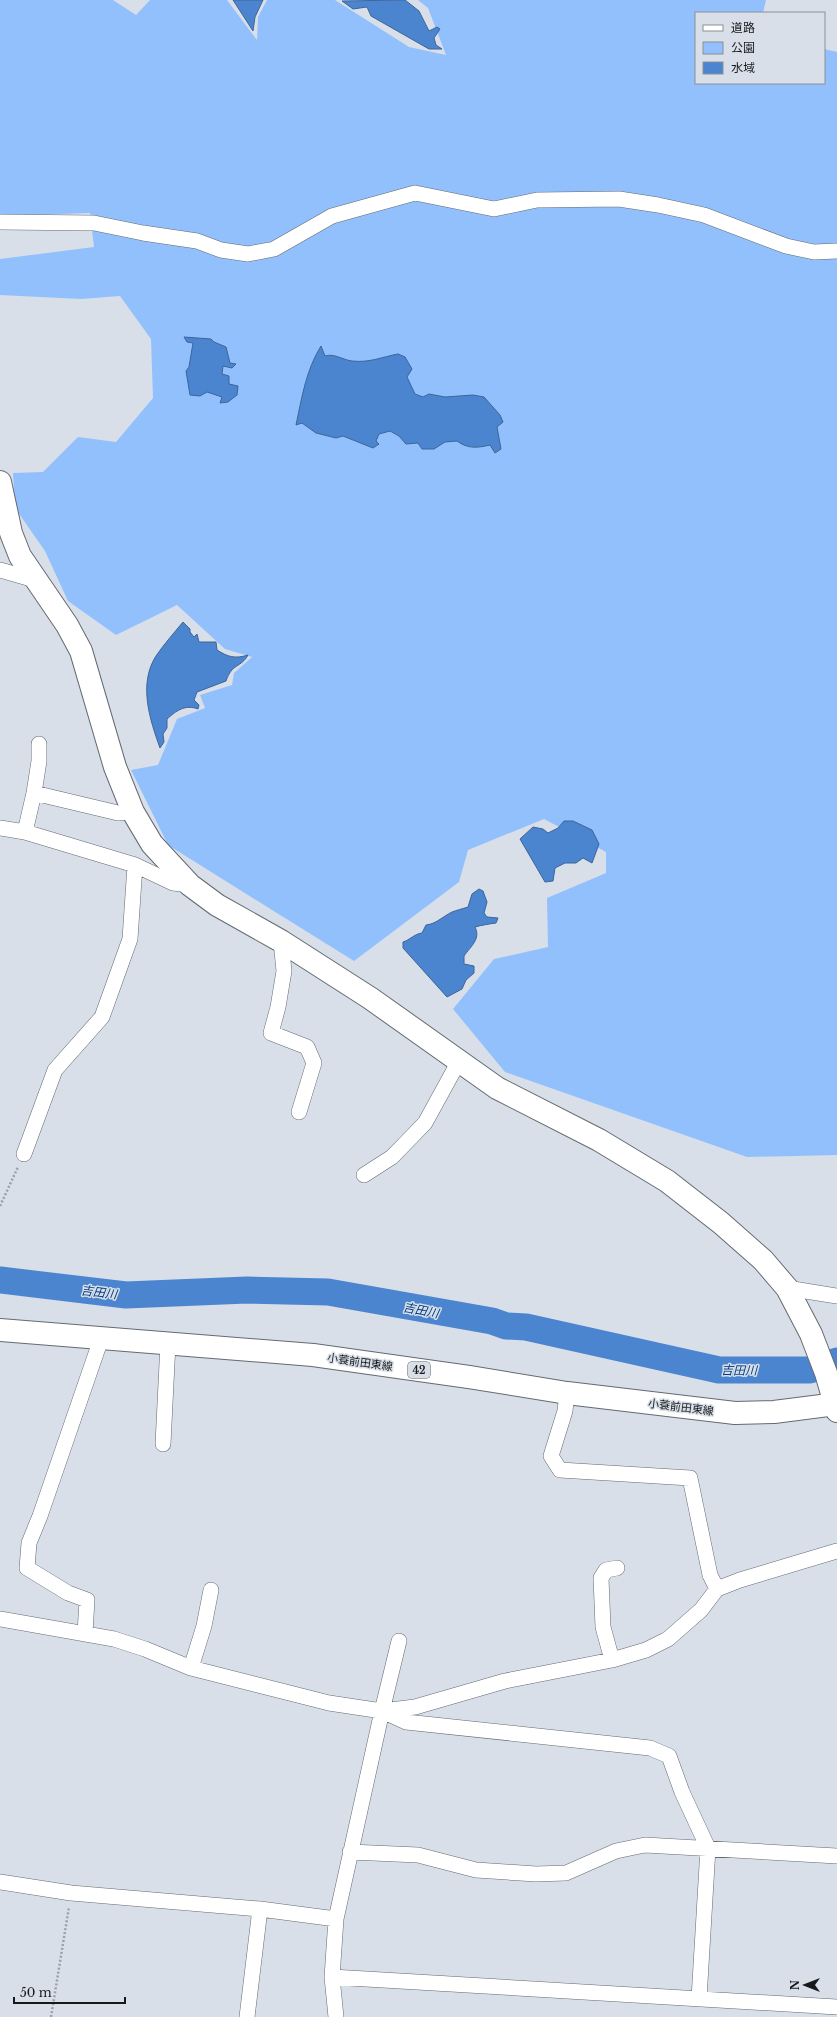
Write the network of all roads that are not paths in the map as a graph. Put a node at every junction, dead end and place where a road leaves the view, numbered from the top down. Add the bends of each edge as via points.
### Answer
1 (0, 222) edge
2 (837, 251) edge
3 (0, 482) edge
4 (0, 570) edge
5 (35, 580) junction
6 (39, 744) dead end
7 (34, 794) junction
8 (133, 812) junction
9 (0, 828) edge
10 (25, 832) junction
11 (135, 865) junction
12 (190, 885) junction
13 (281, 941) junction
14 (459, 1061) junction
15 (299, 1112) dead end
16 (24, 1154) road end
17 (364, 1175) dead end
18 (787, 1288) junction
19 (837, 1296) edge
20 (0, 1330) edge
21 (101, 1339) junction
22 (168, 1343) junction
23 (567, 1393) junction
24 (836, 1406) edge
25 (162, 1444) dead end
26 (837, 1551) edge
27 (617, 1568) dead end
28 (718, 1589) junction
29 (212, 1590) dead end
30 (0, 1619) edge
31 (85, 1633) junction
32 (399, 1641) dead end
33 (612, 1660) junction
34 (191, 1668) junction
35 (382, 1711) junction
36 (708, 1848) junction
37 (350, 1852) junction
38 (837, 1856) edge
39 (0, 1882) edge
40 (260, 1909) junction
41 (336, 1919) junction
42 (332, 1977) junction
43 (699, 1999) junction
44 (837, 2007) edge
45 (247, 2017) edge
46 (336, 2017) edge

1 - 2 street via 94,223 143,234 197,241 221,250 248,254 274,249 332,216 415,193 494,209 537,200 619,199 658,204 704,215 786,246 814,252
3 - 5 street via 11,533 20,556
4 - 5 street
5 - 8 street via 67,625 81,651 115,767
6 - 7 street
7 - 8 street via 118,813
7 - 10 street
8 - 12 street via 152,844
9 - 10 street
10 - 11 street
11 - 12 street via 173,883
11 - 16 street via 130,939 102,1017 55,1070
12 - 13 street via 217,905
13 - 14 street via 370,998
13 - 15 street via 284,972 271,1033 307,1047 314,1063
14 - 17 street via 425,1123 392,1157
14 - 18 street via 497,1088 599,1140 666,1181 721,1222 763,1260
18 - 19 street
18 - 24 street via 811,1334
20 - 21 street, 小蓑前田東線 / 42
21 - 22 street, 小蓑前田東線 / 42
21 - 31 street via 29,1543 27,1562 27,1568 68,1594 87,1600
22 - 23 street, 小蓑前田東線 / 42 via 313,1355
22 - 25 street
23 - 24 street, 小蓑前田東線 / 42 via 735,1413
23 - 28 street via 565,1411 551,1456 560,1470 690,1478 710,1575
26 - 28 street
27 - 33 street via 606,1570 600,1578 603,1627
28 - 33 street via 701,1610 668,1639 646,1650
29 - 34 street
30 - 31 street
31 - 34 street via 145,1649
32 - 35 street
33 - 35 street via 505,1681 415,1707
34 - 35 street via 329,1703
35 - 36 street via 406,1722 650,1748 669,1756 682,1792
35 - 37 street
36 - 37 street via 644,1845 616,1851 566,1873 536,1874 476,1870 418,1855
36 - 38 street
36 - 43 street
37 - 41 street
39 - 40 street via 71,1893
40 - 41 street
40 - 45 street
41 - 42 street
42 - 43 street
42 - 46 street
43 - 44 street

